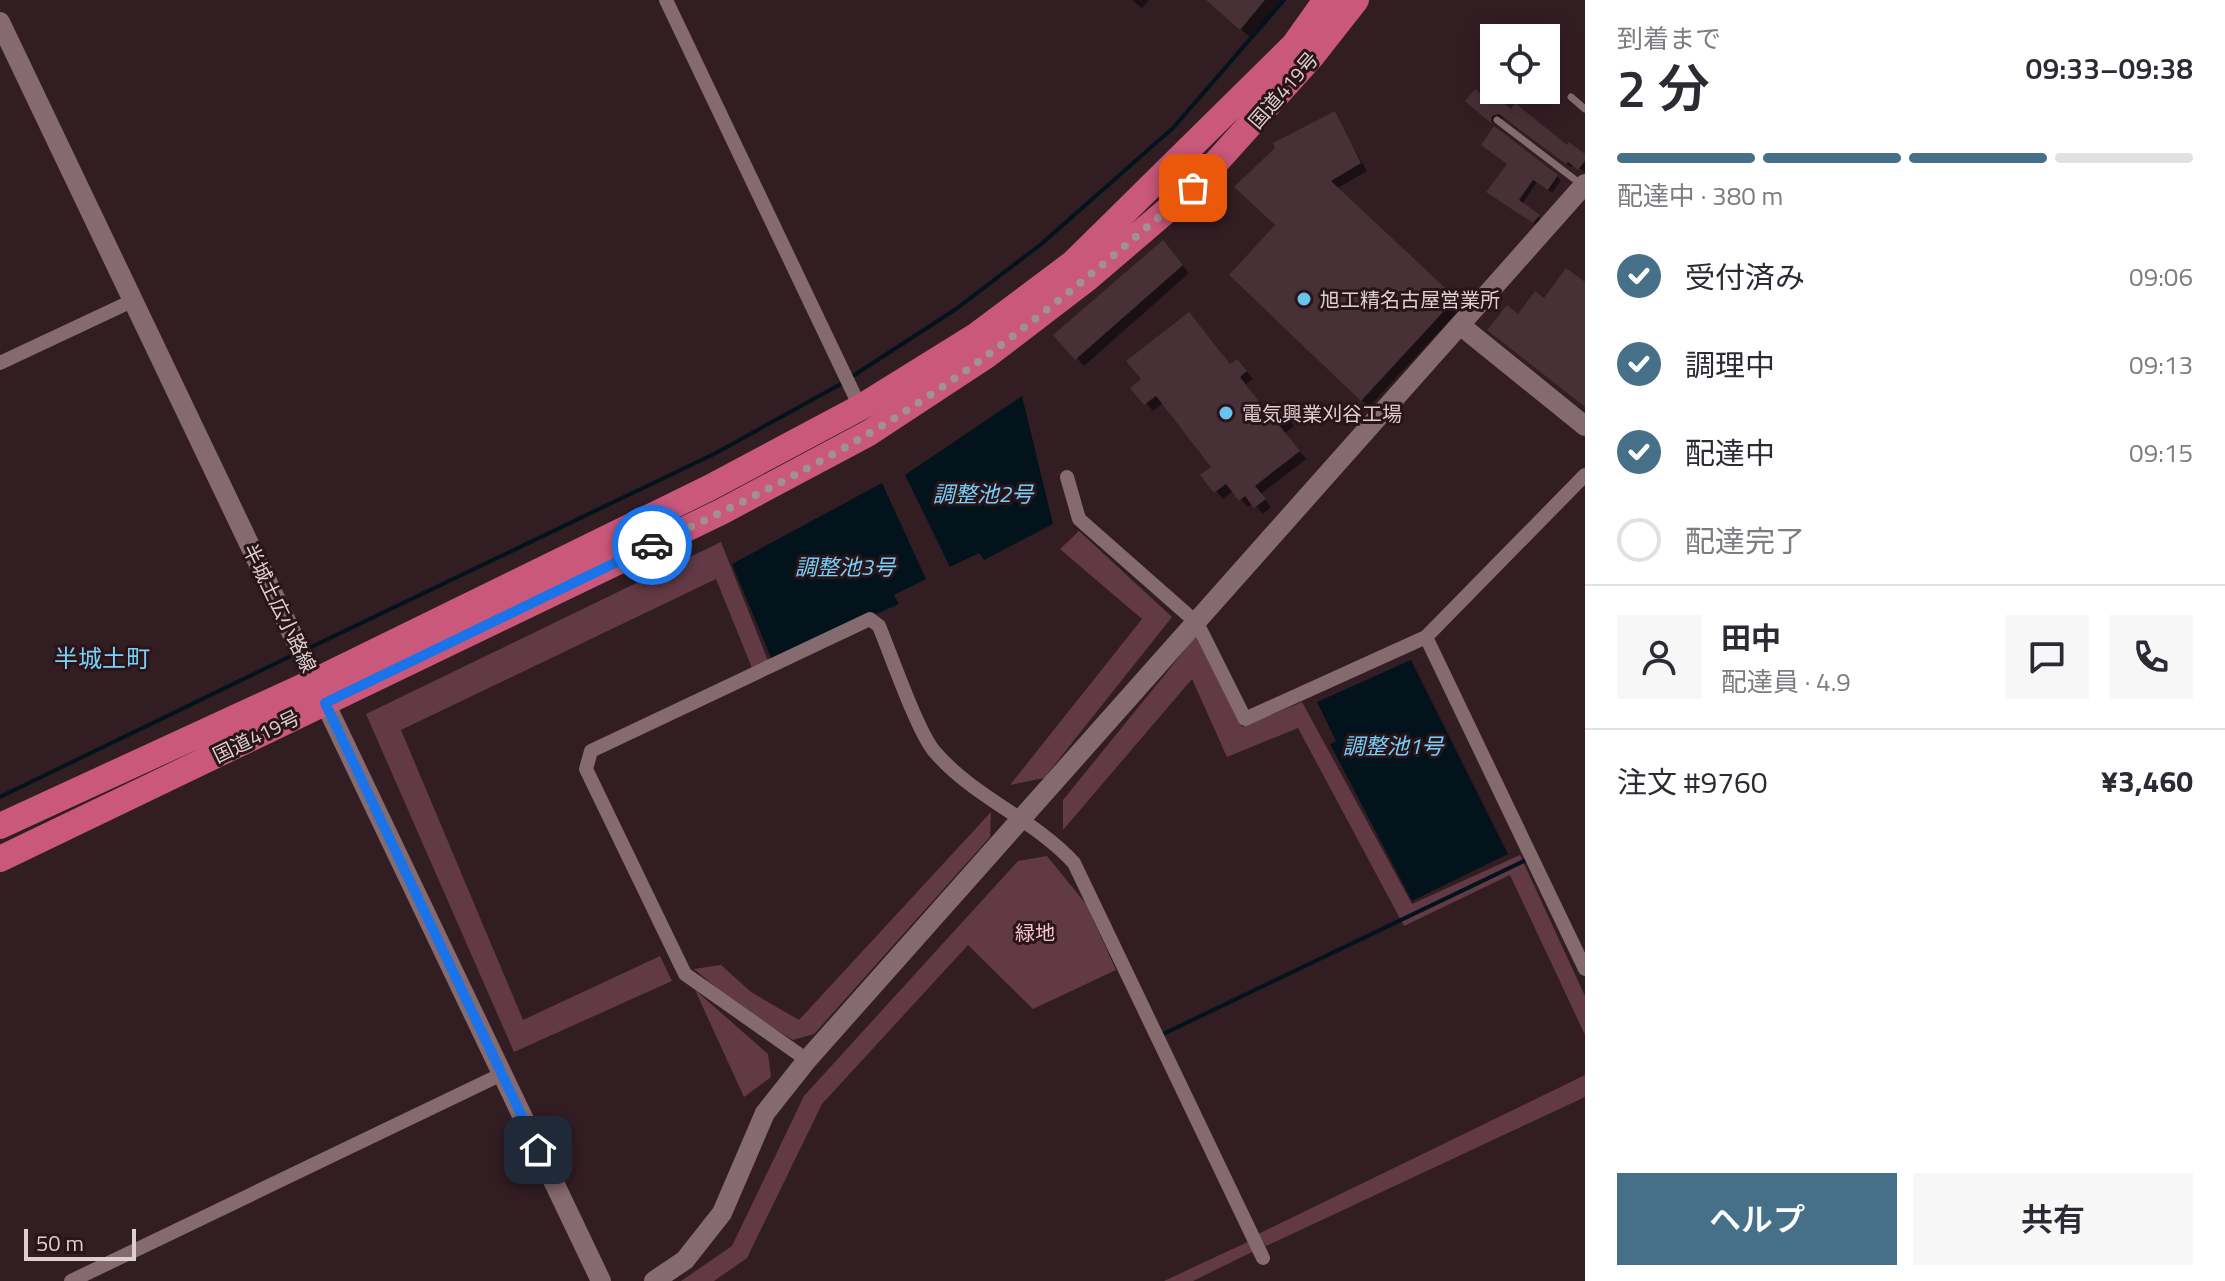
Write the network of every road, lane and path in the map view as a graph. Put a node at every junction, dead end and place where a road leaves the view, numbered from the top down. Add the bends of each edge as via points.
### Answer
1 (666, 0) edge
2 (1326, 0) edge
3 (1356, 0) edge
4 (0, 22) edge
5 (1571, 97) dead end
6 (1585, 109) edge
7 (1497, 120) dead end
8 (1584, 185) edge
9 (132, 301) junction
10 (1460, 325) junction
11 (0, 363) edge
12 (861, 407) junction
13 (1585, 426) edge
14 (869, 433) junction
15 (1585, 475) edge
16 (1067, 477) dead end
17 (1197, 623) junction
18 (1426, 637) junction
19 (310, 672) junction
20 (1020, 822) junction
21 (0, 826) edge
22 (0, 859) edge
23 (1585, 969) edge
24 (807, 1060) junction
25 (502, 1074) junction
26 (1263, 1258) dead end
27 (71, 1281) edge
28 (601, 1281) edge
29 (654, 1281) edge

1 - 12 street
2 - 12 highway, 国道419号 via 1294,45 1073,263 977,335
3 - 14 highway, 国道419号 via 1303,68 1193,188 1043,313
4 - 9 street, 半城土広小路線
5 - 6 lane
7 - 8 lane
8 - 10 street
9 - 11 street
9 - 19 street, 半城土広小路線
10 - 13 street
10 - 17 street
12 - 14 street
12 - 19 highway, 国道419号 via 709,488
14 - 19 highway, 国道419号 via 721,512
15 - 18 street
16 - 17 street via 1079,519
17 - 18 street via 1245,719
17 - 20 street
18 - 23 street
19 - 21 highway, 国道419号
19 - 22 highway, 国道419号
19 - 25 street, 半城土広小路線
20 - 24 street
20 - 24 street via 932,748 877,621 870,619 591,751 586,769 685,974
20 - 26 street via 1074,863
24 - 29 street via 765,1113 722,1213 685,1260
25 - 27 street
25 - 28 street, 半城土広小路線

